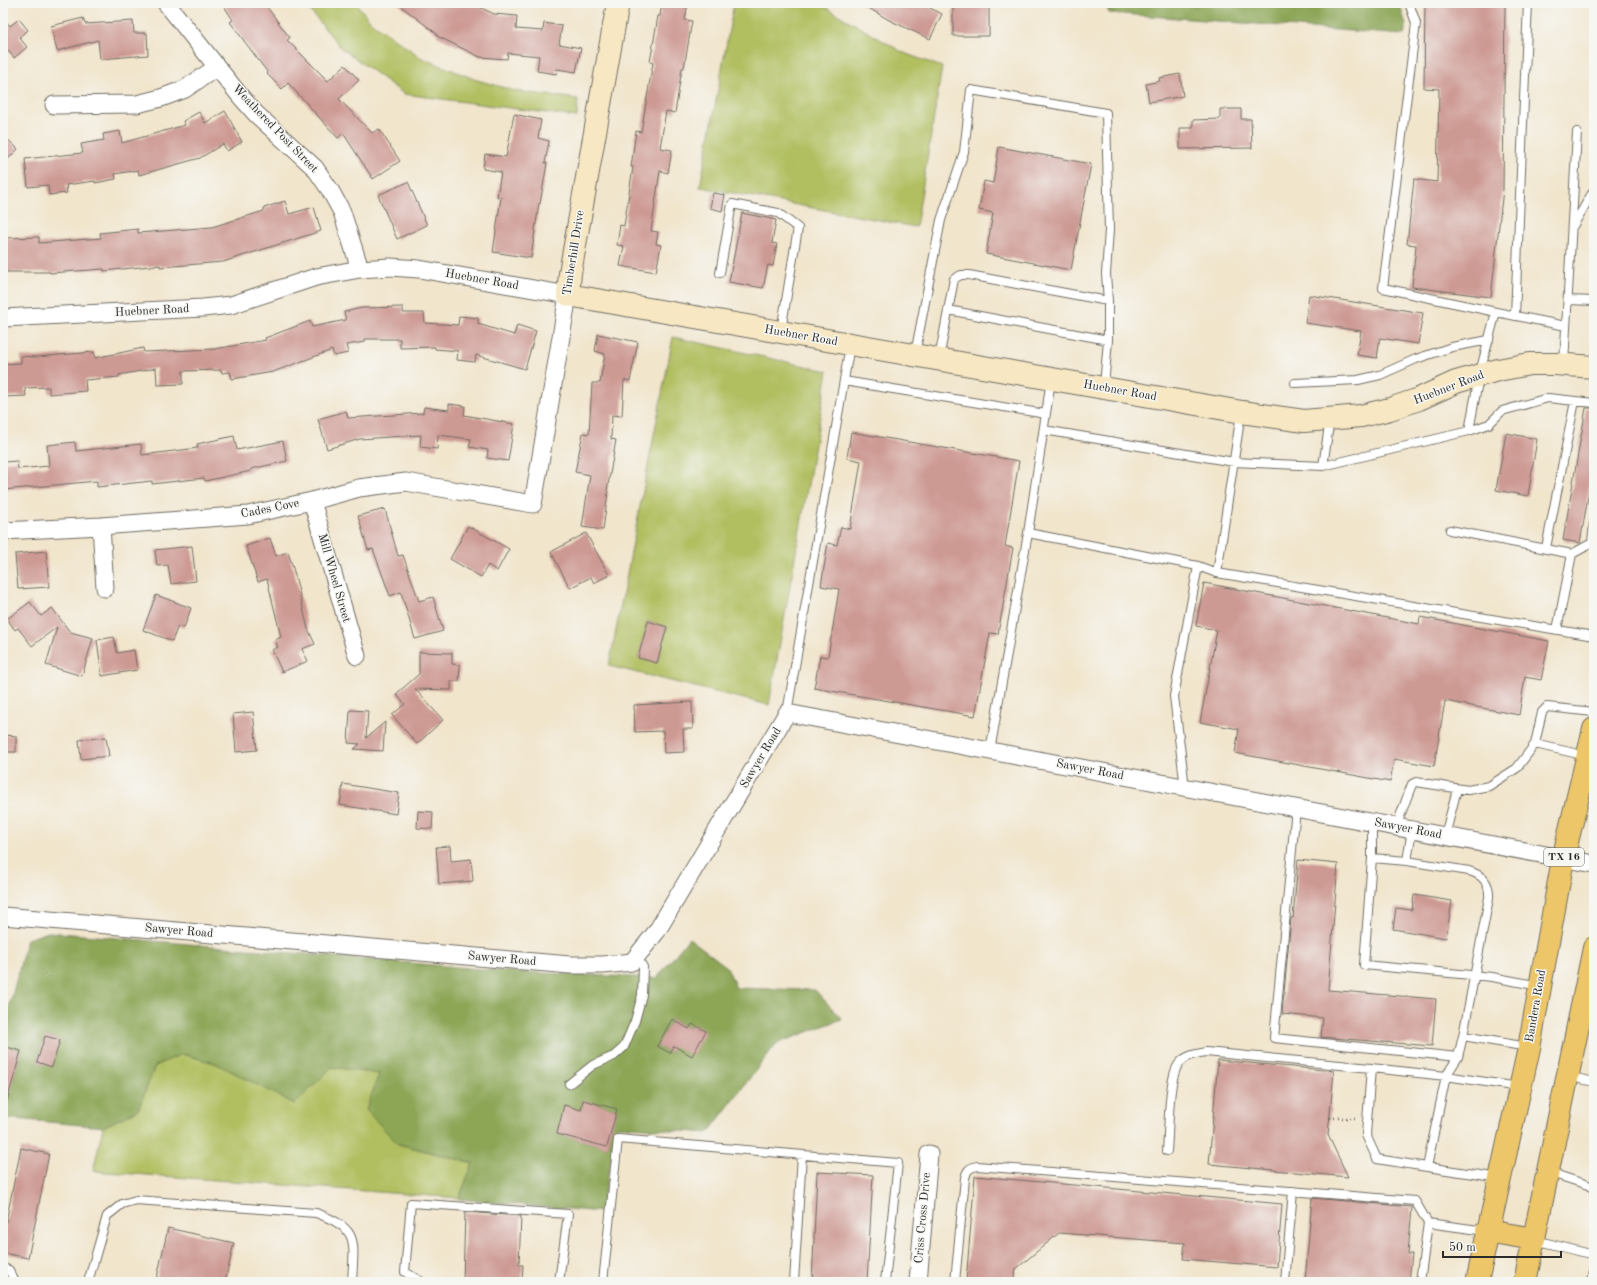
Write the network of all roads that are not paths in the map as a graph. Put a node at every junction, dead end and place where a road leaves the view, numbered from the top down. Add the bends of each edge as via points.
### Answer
1 (166, 3) edge
2 (617, 3) edge
3 (1409, 3) edge
4 (1528, 3) edge
5 (217, 68) junction
6 (54, 105) dead end
7 (1577, 132) dead end
8 (1594, 190) edge
9 (1572, 229) junction
10 (360, 269) junction
11 (720, 273) dead end
12 (568, 295) junction
13 (1568, 300) junction
14 (1108, 301) junction
15 (1594, 301) edge
16 (948, 310) junction
17 (1496, 312) junction
18 (1515, 316) junction
19 (3, 318) edge
20 (1566, 326) junction
21 (781, 332) junction
22 (1108, 340) junction
23 (1489, 340) junction
24 (850, 344) junction
25 (914, 355) junction
26 (939, 360) junction
27 (1564, 365) junction
28 (1594, 367) edge
29 (1479, 376) junction
30 (1052, 379) junction
31 (844, 381) junction
32 (1295, 383) dead end
33 (1104, 388) junction
34 (1575, 401) junction
35 (1594, 403) edge
36 (1242, 412) junction
37 (1046, 414) junction
38 (1330, 419) junction
39 (1044, 430) junction
40 (1469, 431) junction
41 (1234, 462) junction
42 (1323, 466) junction
43 (312, 501) junction
44 (532, 504) joint
45 (1594, 523) edge
46 (101, 526) junction
47 (3, 530) edge
48 (1450, 530) dead end
49 (1028, 533) junction
50 (1593, 543) edge
51 (1546, 548) junction
52 (1572, 554) junction
53 (1198, 566) junction
54 (1217, 573) junction
55 (105, 588) dead end
56 (1557, 630) junction
57 (1594, 636) edge
58 (357, 656) dead end
59 (1594, 712) edge
60 (787, 713) junction
61 (1594, 730) edge
62 (1535, 744) junction
63 (990, 751) junction
64 (1588, 757) junction
65 (1185, 788) junction
66 (1457, 789) junction
67 (1296, 808) junction
68 (1372, 822) junction
69 (1404, 828) junction
70 (1445, 836) junction
71 (1372, 858) junction
72 (1563, 858) junction
73 (1407, 861) junction
74 (1594, 864) edge
75 (3, 916) edge
76 (1593, 957) edge
77 (635, 958) junction
78 (1474, 976) junction
79 (1540, 986) junction
80 (1463, 1036) junction
81 (1529, 1048) junction
82 (1458, 1057) junction
83 (1371, 1068) junction
84 (1446, 1076) junction
85 (1568, 1076) junction
86 (1594, 1082) edge
87 (569, 1084) dead end
88 (1520, 1087) junction
89 (1167, 1151) dead end
90 (802, 1154) junction
91 (929, 1154) dead end
92 (1427, 1167) junction
93 (1548, 1172) junction
94 (1500, 1178) junction
95 (1594, 1189) edge
96 (1293, 1191) junction
97 (1428, 1223) junction
98 (1488, 1231) junction
99 (1534, 1239) junction
100 (1594, 1255) edge
101 (3, 1268) edge
102 (1594, 1272) edge
103 (15, 1282) edge
104 (88, 1282) edge
105 (352, 1282) edge
106 (422, 1282) edge
107 (559, 1282) edge
108 (604, 1282) edge
109 (794, 1282) edge
110 (885, 1282) edge
111 (918, 1282) edge
112 (955, 1282) edge
113 (1285, 1282) edge
114 (1420, 1282) edge
115 (1477, 1282) edge
116 (1525, 1282) edge
117 (1592, 1282) edge

1 - 5 street, Weathered Post Street
2 - 12 street, Timberhill Drive
3 - 17 lane via 1416,23 1383,288
4 - 18 lane
5 - 6 street via 185,89 137,104
5 - 10 street, Weathered Post Street via 256,114 315,168 342,212
7 - 9 lane
8 - 9 lane
9 - 13 lane
10 - 12 street, Huebner Road via 419,269
10 - 19 street, Huebner Road via 316,277 231,305
11 - 21 lane via 732,204 778,213 798,228
12 - 21 street, Huebner Road
12 - 44 street, Timberhill Drive
13 - 15 lane
13 - 20 lane
14 - 16 lane via 961,275 954,279
14 - 22 lane
14 - 25 lane via 1106,113 971,90 964,152 941,220
16 - 22 lane
16 - 26 lane
17 - 18 lane
17 - 23 lane
18 - 20 lane
20 - 27 lane
21 - 24 street, Huebner Road
22 - 33 lane
23 - 29 lane
23 - 32 lane via 1452,348 1416,359 1380,375 1358,380
24 - 25 street, Huebner Road
24 - 31 lane
25 - 26 street, Huebner Road
26 - 30 street, Huebner Road
27 - 28 street, Huebner Road
27 - 29 street, Huebner Road via 1530,364
29 - 38 street, Huebner Road via 1456,382 1419,400 1390,409 1361,416
29 - 40 lane
30 - 33 street, Huebner Road
30 - 37 lane
31 - 37 lane
31 - 60 lane
33 - 36 street, Huebner Road
34 - 35 lane
34 - 40 lane via 1548,398 1502,411 1489,424
34 - 51 lane
36 - 38 street, Huebner Road via 1304,421
36 - 41 lane
37 - 39 lane
38 - 42 lane
39 - 41 lane
39 - 49 lane
40 - 42 lane
41 - 42 lane
41 - 54 lane
43 - 44 street, Cades Cove via 359,488 406,482
43 - 46 street, Cades Cove via 248,515
43 - 58 street, Mill Wheel Street
45 - 50 lane
46 - 47 street, Cades Cove
46 - 55 street
48 - 51 lane
49 - 53 lane
49 - 63 lane
50 - 52 lane
51 - 52 lane
52 - 56 lane
53 - 54 lane
53 - 65 lane via 1174,696
54 - 56 lane
56 - 57 lane
59 - 62 lane via 1547,707 1542,712
60 - 63 street, Sawyer Road
60 - 77 street, Sawyer Road via 657,931
61 - 64 main road, Bandera Road / TX 16
62 - 64 lane
62 - 66 lane via 1517,768 1489,786 1468,790
63 - 65 street, Sawyer Road
64 - 72 main road, Bandera Road / TX 16
65 - 67 street, Sawyer Road
66 - 69 lane via 1416,782 1412,784
66 - 70 lane
67 - 68 street, Sawyer Road
67 - 82 lane via 1274,1038
68 - 69 street, Sawyer Road
68 - 71 lane
69 - 70 street, Sawyer Road
69 - 73 lane
70 - 72 street, Sawyer Road
71 - 73 lane
71 - 78 lane via 1364,965
72 - 74 street, Sawyer Road
72 - 79 main road, Bandera Road / TX 16
73 - 78 lane via 1469,871 1484,878 1488,885 1489,898
75 - 77 street, Sawyer Road via 570,965 632,962
76 - 85 main road
77 - 87 lane via 643,967 642,995 624,1048 614,1056 593,1065
78 - 79 lane
78 - 80 lane
79 - 81 main road, Bandera Road / TX 16
80 - 81 lane
80 - 82 lane
81 - 88 main road, Bandera Road / TX 16
82 - 84 lane
83 - 84 lane
83 - 89 lane via 1206,1052 1190,1055 1178,1065 1171,1088
83 - 92 lane via 1366,1135 1377,1159
84 - 88 lane
84 - 92 lane
85 - 86 lane
85 - 93 main road
88 - 94 main road, Bandera Road / TX 16
90 - 108 lane via 618,1140
90 - 109 lane
90 - 110 lane via 898,1163
91 - 111 street, Criss Cross Drive
92 - 94 lane
93 - 95 lane
93 - 99 main road
94 - 98 main road, Bandera Road / TX 16
96 - 97 lane via 1415,1201
96 - 112 lane via 977,1166 966,1172
96 - 113 lane
97 - 98 lane
97 - 114 lane
98 - 99 main road
98 - 115 main road, Bandera Road / TX 16
99 - 100 lane
99 - 116 main road
101 - 103 lane via 9,1270
102 - 117 lane
104 - 105 lane via 107,1216 122,1204 136,1200 316,1213 334,1219 348,1230 354,1243
106 - 107 lane via 405,1272 411,1203 568,1214

